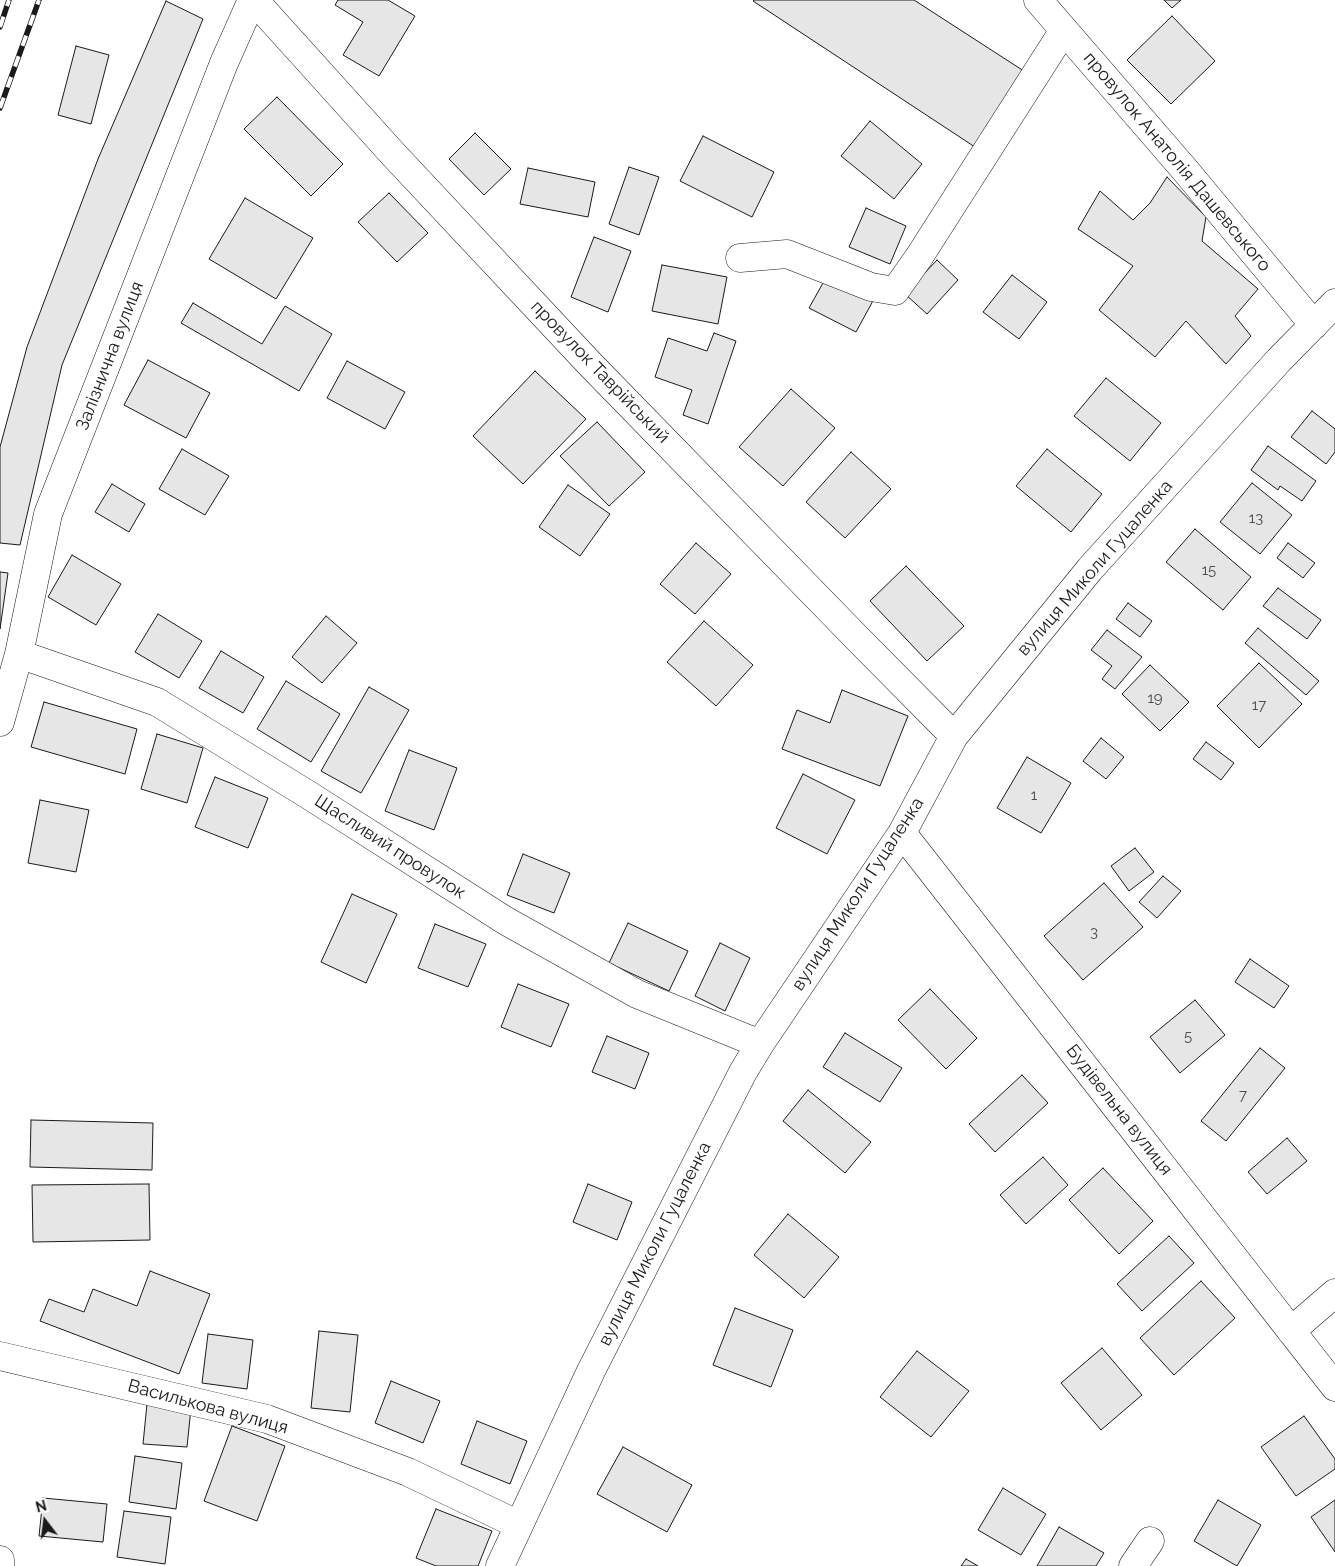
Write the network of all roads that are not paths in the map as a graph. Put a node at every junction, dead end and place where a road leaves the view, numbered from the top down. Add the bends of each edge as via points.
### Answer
1 (253, 0) edge
2 (1038, 0) edge
3 (1064, 30) junction
4 (740, 258) dead end
5 (1335, 303) edge
6 (1314, 325) junction
7 (19, 654) junction
8 (0, 722) edge
9 (954, 736) junction
10 (902, 833) junction
11 (760, 1044) junction
12 (1335, 1293) edge
13 (1291, 1331) junction
14 (0, 1356) edge
15 (1335, 1387) edge
16 (519, 1525) junction
17 (1150, 1541) dead end
18 (0, 1560) edge
19 (0, 1566) edge
20 (500, 1566) edge
21 (1133, 1566) edge

1 - 7 street, Залізнична вулиця via 224,63 48,514
1 - 9 street, провулок Таврійський via 590,364
2 - 3 street, провулок Анатолія Дашевського
3 - 4 street via 895,291 871,287 787,254
3 - 6 street, провулок Анатолія Дашевського
5 - 6 street, вулиця Миколи Гуцаленка
6 - 9 street, вулиця Миколи Гуцаленка via 1090,569
7 - 8 street, Залізнична вулиця
7 - 11 street, Щасливий провулок via 157,702 506,921 637,994
9 - 10 street, вулиця Миколи Гуцаленка
10 - 11 street, вулиця Миколи Гуцаленка
10 - 13 street, Будівельна вулиця
11 - 16 street, вулиця Миколи Гуцаленка via 591,1371
12 - 13 street
13 - 15 street, Будівельна вулиця
14 - 16 street, Василькова вулиця via 267,1419 408,1472
16 - 20 street, вулиця Миколи Гуцаленка
17 - 21 street
18 - 19 street

